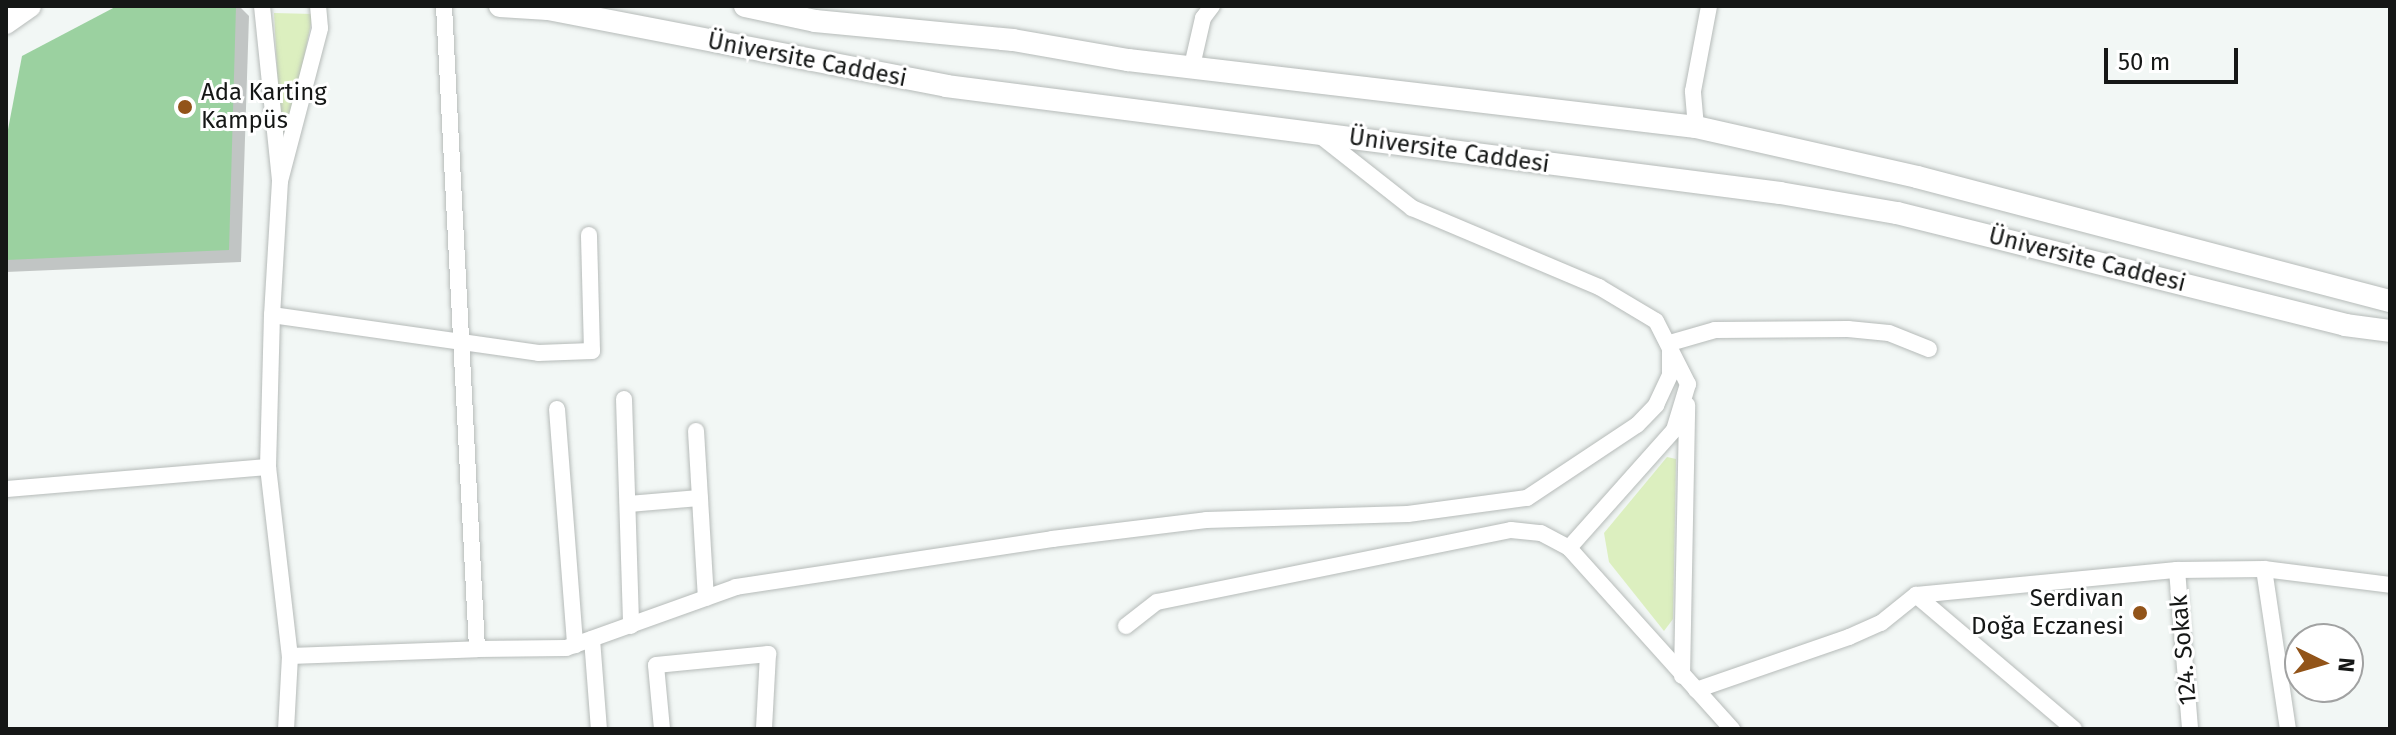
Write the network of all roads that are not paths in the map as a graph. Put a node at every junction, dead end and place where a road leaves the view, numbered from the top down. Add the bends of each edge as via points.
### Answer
1 (30, 6) edge
2 (262, 6) edge
3 (318, 6) edge
4 (444, 6) edge
5 (500, 6) edge
6 (745, 6) edge
7 (1212, 6) edge
8 (1709, 6) edge
9 (816, 13) edge
10 (6, 23) edge
11 (1192, 66) junction
12 (1696, 127) junction
13 (1317, 133) junction
14 (280, 181) junction
15 (589, 235) dead end
16 (2390, 301) edge
17 (272, 315) junction
18 (2390, 331) edge
19 (459, 342) junction
20 (1670, 343) junction
21 (1929, 349) dead end
22 (1688, 384) junction
23 (624, 399) dead end
24 (557, 409) dead end
25 (696, 431) dead end
26 (268, 467) junction
27 (6, 489) edge
28 (700, 498) junction
29 (628, 504) junction
30 (1569, 548) junction
31 (2264, 569) junction
32 (2177, 570) junction
33 (2390, 585) edge
34 (1916, 595) junction
35 (706, 598) junction
36 (631, 626) junction
37 (1126, 626) dead end
38 (592, 639) junction
39 (575, 645) junction
40 (477, 649) junction
41 (290, 656) junction
42 (1682, 676) junction
43 (1696, 690) junction
44 (286, 729) edge
45 (599, 729) edge
46 (662, 729) edge
47 (764, 729) edge
48 (1732, 729) edge
49 (2074, 729) edge
50 (2190, 729) edge
51 (2288, 729) edge

1 - 10 main road
2 - 14 street
3 - 14 street via 320,28
4 - 19 street
5 - 13 main road, Üniversite Caddesi via 548,9 946,86
6 - 9 main road, Üniversite Caddesi
7 - 11 street via 1203,18
8 - 12 street via 1693,91
9 - 11 main road, Üniversite Caddesi
11 - 12 main road, Üniversite Caddesi
12 - 16 main road, Üniversite Caddesi via 1917,177
13 - 18 main road, Üniversite Caddesi via 1897,213 2345,325
13 - 20 street via 1412,208 1599,287 1656,321
14 - 17 street
15 - 19 street via 592,351 538,353
17 - 19 street
17 - 26 street
19 - 40 street
20 - 21 street via 1715,330 1848,329 1889,333
20 - 22 street
20 - 35 street via 1670,375 1646,415 1527,498 1408,514 1191,521 736,587
22 - 30 street via 1674,430
22 - 42 street
23 - 29 street
24 - 39 street
25 - 28 street
26 - 27 street
26 - 41 street
28 - 29 street
28 - 35 street
29 - 36 street
30 - 37 street via 1541,533 1496,532 1157,602
30 - 42 street
31 - 32 street
31 - 33 street
31 - 51 street
32 - 34 street
32 - 50 street, 124. Sokak
34 - 43 street via 1881,623 1849,637
34 - 49 street
35 - 36 street
36 - 38 street
38 - 39 street
38 - 45 street
39 - 40 street
40 - 41 street
41 - 44 street
42 - 43 street
43 - 48 street
46 - 47 street via 656,665 768,654

